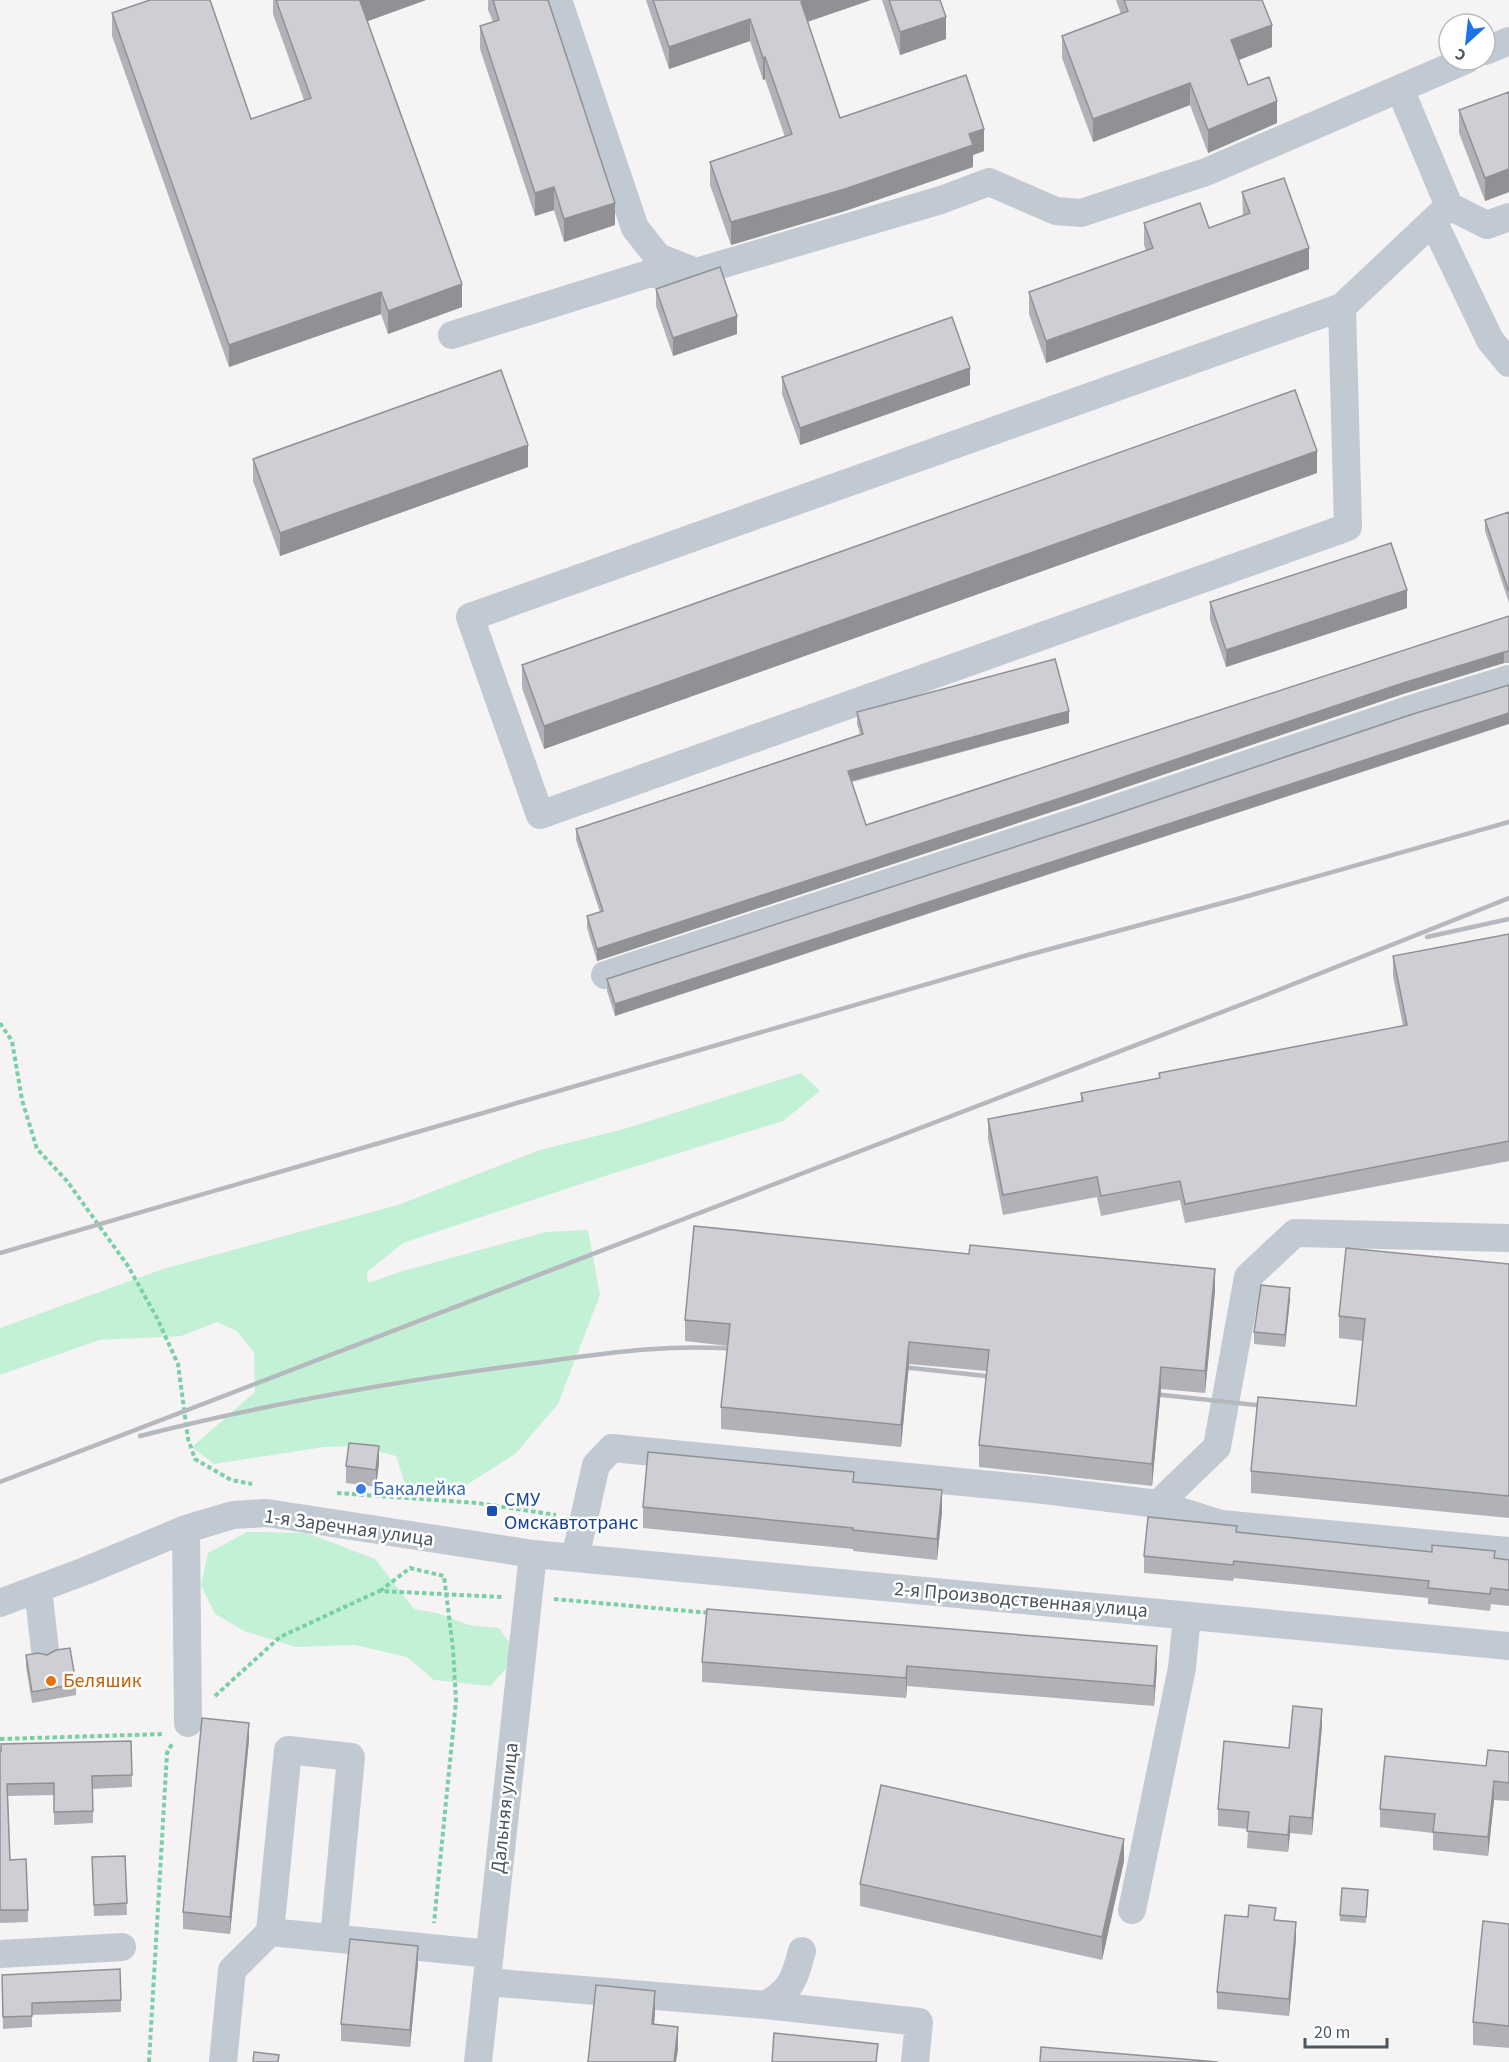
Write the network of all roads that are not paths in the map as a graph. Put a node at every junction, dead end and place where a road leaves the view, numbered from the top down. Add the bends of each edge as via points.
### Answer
1 (558, 0) edge
2 (1439, 72) edge
3 (1400, 89) junction
4 (1441, 213) junction
5 (1509, 217) edge
6 (696, 272) junction
7 (1342, 306) junction
8 (452, 335) dead end
9 (1509, 363) edge
10 (1509, 679) edge
11 (605, 975) dead end
12 (1509, 1238) edge
13 (1158, 1504) junction
14 (186, 1529) junction
15 (1509, 1551) edge
16 (533, 1554) junction
17 (576, 1558) junction
18 (38, 1589) junction
19 (0, 1603) edge
20 (1187, 1616) junction
21 (1509, 1646) edge
22 (45, 1650) dead end
23 (177, 1729) road end
24 (1132, 1910) dead end
25 (270, 1932) junction
26 (334, 1938) junction
27 (122, 1947) dead end
28 (802, 1952) dead end
29 (0, 1954) edge
30 (490, 1954) junction
31 (487, 1982) junction
32 (766, 2005) junction
33 (223, 2062) edge
34 (478, 2062) edge
35 (915, 2062) edge

1 - 6 street via 635,228 658,257
2 - 3 street
3 - 4 street
3 - 6 street via 1206,172 1081,213 1056,211 990,182
4 - 5 street via 1487,225
4 - 7 street
4 - 9 street via 1490,340
6 - 8 street via 648,274
7 - 7 street via 1348,527 540,815 470,617
10 - 11 street
12 - 13 street via 1295,1233 1248,1277 1217,1447
13 - 15 street via 1221,1524
13 - 17 street via 612,1448 596,1465
14 - 16 street, 1-я Заречная улица via 233,1515 267,1513
14 - 18 street, 1-я Заречная улица
14 - 23 street
16 - 17 street, 2-я Производственная улица
16 - 30 street, Дальняя улица
17 - 20 street, 2-я Производственная улица
18 - 19 street, 1-я Заречная улица
18 - 22 street
20 - 21 street, 2-я Производственная улица
20 - 24 street via 1182,1668
25 - 26 street
25 - 26 street via 288,1750 351,1757
25 - 33 street via 232,1970
26 - 30 street
27 - 29 street
28 - 32 street via 785,1994
30 - 31 street, Дальняя улица
31 - 32 street
31 - 34 street, Дальняя улица
32 - 35 street via 919,2022

